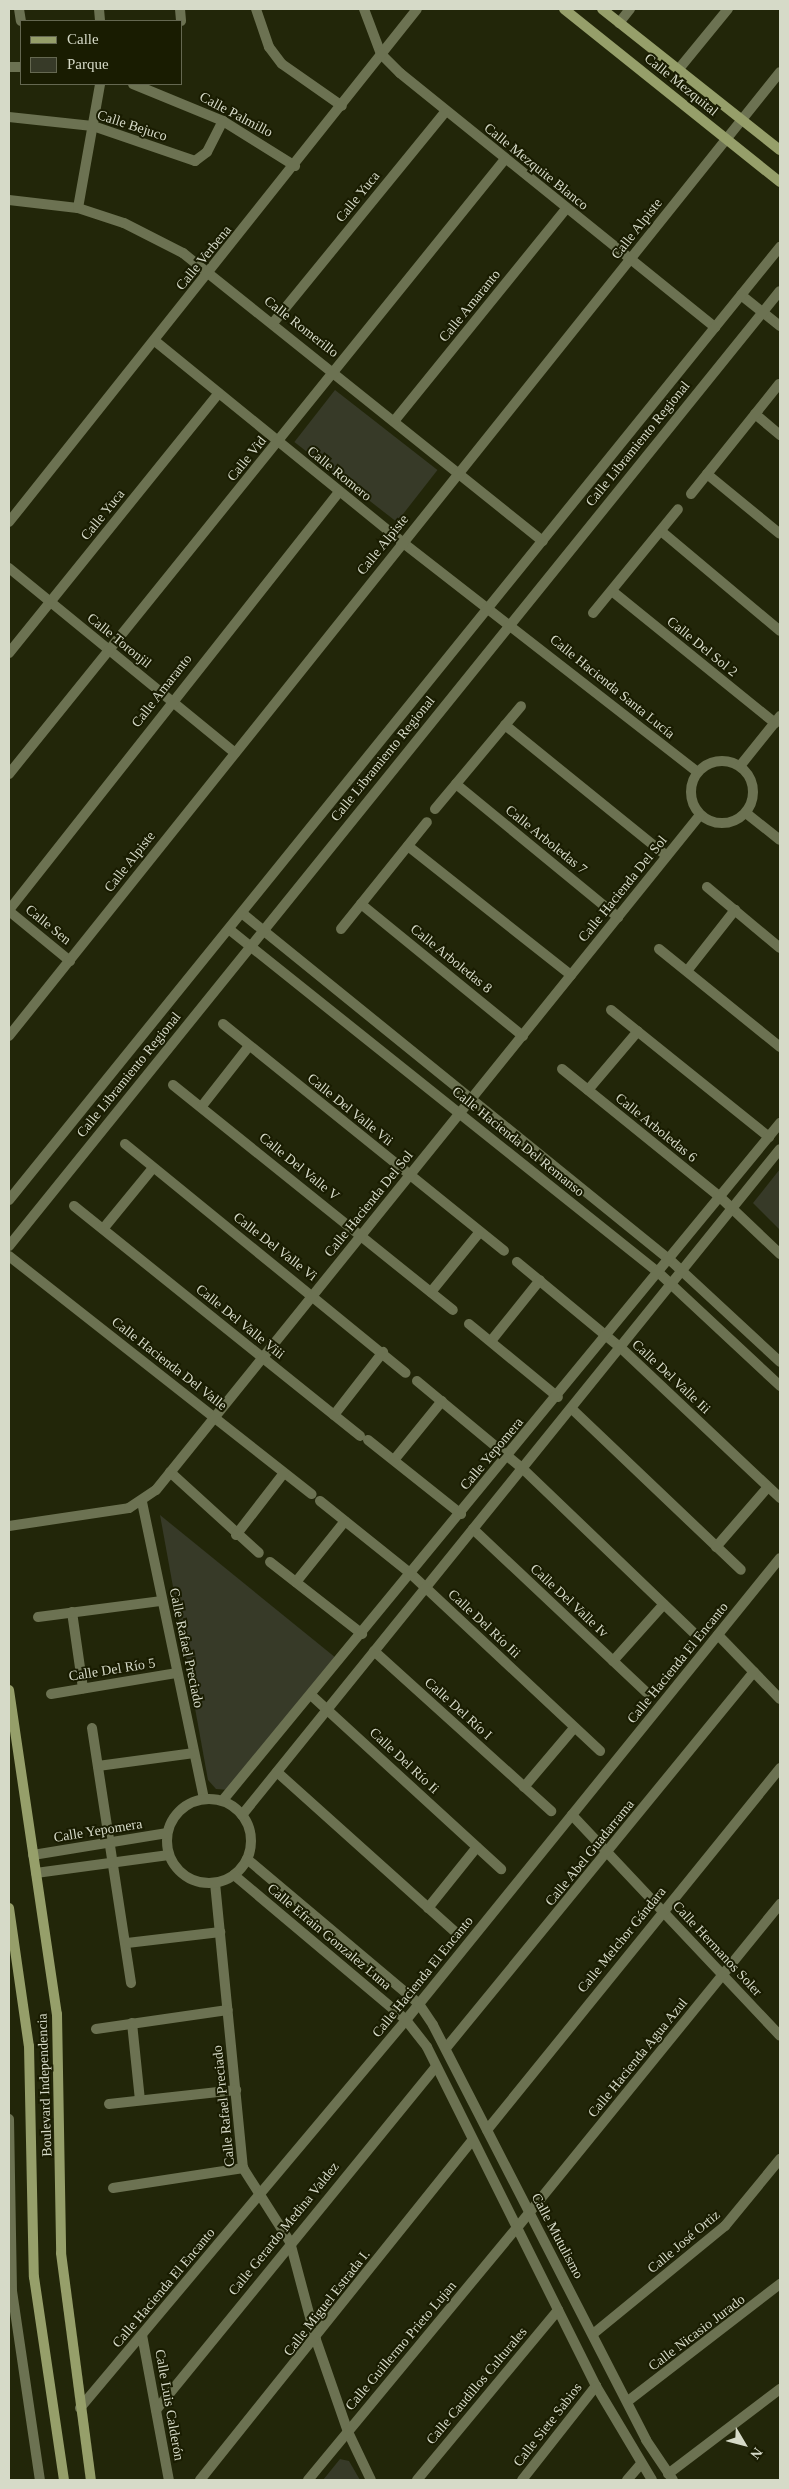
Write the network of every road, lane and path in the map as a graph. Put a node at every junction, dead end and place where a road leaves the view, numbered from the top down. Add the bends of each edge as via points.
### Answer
1 (256, 9) edge
2 (364, 9) edge
3 (417, 9) edge
4 (564, 9) edge
5 (602, 9) edge
6 (630, 9) edge
7 (728, 9) edge
8 (619, 23) junction
9 (382, 54) junction
10 (678, 70) junction
11 (780, 72) edge
12 (100, 85) edge
13 (136, 85) edge
14 (169, 85) edge
15 (166, 95) junction
16 (342, 106) junction
17 (446, 112) junction
18 (9, 117) edge
19 (742, 120) junction
20 (223, 121) junction
21 (93, 126) junction
22 (726, 139) junction
23 (780, 150) edge
24 (505, 160) junction
25 (295, 166) junction
26 (780, 182) edge
27 (9, 200) edge
28 (78, 208) junction
29 (566, 209) junction
30 (780, 247) edge
31 (630, 260) junction
32 (211, 272) junction
33 (780, 291) edge
34 (741, 295) junction
35 (763, 312) junction
36 (273, 323) junction
37 (780, 326) edge
38 (715, 327) junction
39 (155, 341) junction
40 (336, 372) junction
41 (779, 384) edge
42 (219, 393) junction
43 (755, 414) junction
44 (395, 420) junction
45 (780, 435) edge
46 (279, 442) junction
47 (459, 473) junction
48 (707, 474) junction
49 (339, 492) junction
50 (691, 494) dead end
51 (678, 509) dead end
52 (9, 522) edge
53 (661, 531) junction
54 (780, 534) edge
55 (543, 541) junction
56 (402, 542) junction
57 (9, 568) edge
58 (612, 591) junction
59 (50, 602) junction
60 (489, 608) junction
61 (593, 613) dead end
62 (510, 623) junction
63 (780, 631) edge
64 (110, 651) junction
65 (9, 653) edge
66 (171, 701) junction
67 (521, 706) dead end
68 (777, 720) edge
69 (505, 725) junction
70 (235, 753) junction
71 (740, 766) junction
72 (697, 772) junction
73 (9, 774) edge
74 (456, 784) junction
75 (436, 810) dead end
76 (746, 812) junction
77 (700, 815) junction
78 (426, 822) dead end
79 (780, 840) edge
80 (408, 846) junction
81 (667, 856) junction
82 (707, 887) dead end
83 (361, 904) junction
84 (9, 910) edge
85 (735, 910) junction
86 (243, 914) junction
87 (618, 917) junction
88 (341, 929) dead end
89 (230, 930) junction
90 (263, 930) junction
91 (251, 946) junction
92 (780, 948) edge
93 (659, 949) dead end
94 (70, 961) junction
95 (686, 971) junction
96 (571, 975) junction
97 (611, 1010) dead end
98 (223, 1024) dead end
99 (638, 1031) junction
100 (9, 1036) edge
101 (523, 1036) junction
102 (249, 1046) junction
103 (780, 1047) edge
104 (562, 1069) dead end
105 (173, 1085) dead end
106 (588, 1090) junction
107 (474, 1099) junction
108 (202, 1106) junction
109 (461, 1114) junction
110 (780, 1123) edge
111 (769, 1137) junction
112 (125, 1144) dead end
113 (780, 1149) edge
114 (153, 1168) junction
115 (410, 1176) junction
116 (720, 1198) junction
117 (9, 1200) edge
118 (74, 1206) dead end
119 (732, 1208) junction
120 (103, 1229) junction
121 (479, 1233) junction
122 (362, 1235) junction
123 (9, 1246) edge
124 (504, 1252) dead end
125 (780, 1254) edge
126 (9, 1256) edge
127 (670, 1260) junction
128 (517, 1262) dead end
129 (682, 1271) junction
130 (659, 1273) junction
131 (540, 1280) junction
132 (671, 1285) junction
133 (431, 1292) junction
134 (313, 1295) junction
135 (453, 1310) dead end
136 (470, 1324) dead end
137 (608, 1336) junction
138 (491, 1341) junction
139 (620, 1348) junction
140 (383, 1352) junction
141 (261, 1358) junction
142 (780, 1362) edge
143 (406, 1373) dead end
144 (417, 1381) dead end
145 (780, 1386) edge
146 (558, 1397) junction
147 (442, 1401) junction
148 (572, 1409) junction
149 (334, 1415) junction
150 (215, 1418) junction
151 (508, 1456) junction
152 (394, 1460) junction
153 (523, 1469) junction
154 (170, 1472) junction
155 (284, 1473) junction
156 (768, 1487) junction
157 (311, 1494) dead end
158 (780, 1498) edge
159 (320, 1501) dead end
160 (142, 1502) junction
161 (460, 1514) junction
162 (345, 1521) junction
163 (9, 1526) edge
164 (473, 1529) junction
165 (236, 1534) junction
166 (716, 1547) junction
167 (259, 1553) dead end
168 (270, 1562) dead end
169 (778, 1565) edge
170 (741, 1570) dead end
171 (411, 1574) junction
172 (296, 1582) junction
173 (425, 1588) junction
174 (162, 1601) junction
175 (664, 1604) junction
176 (72, 1612) junction
177 (38, 1617) dead end
178 (694, 1633) dead end
179 (362, 1634) junction
180 (718, 1635) junction
181 (374, 1651) junction
182 (613, 1661) junction
183 (754, 1672) junction
184 (178, 1673) junction
185 (83, 1688) junction
186 (9, 1690) edge
187 (646, 1692) dead end
188 (51, 1694) dead end
189 (311, 1695) junction
190 (780, 1699) edge
191 (328, 1709) junction
192 (92, 1728) dead end
193 (574, 1728) junction
194 (600, 1751) dead end
195 (194, 1753) junction
196 (98, 1766) junction
197 (780, 1768) edge
198 (277, 1772) junction
199 (524, 1787) junction
200 (204, 1799) junction
201 (222, 1800) junction
202 (552, 1811) dead end
203 (242, 1815) junction
204 (572, 1815) junction
205 (167, 1833) junction
206 (111, 1843) junction
207 (478, 1847) junction
208 (608, 1853) junction
209 (34, 1855) junction
210 (169, 1855) junction
211 (247, 1859) junction
212 (114, 1863) junction
213 (501, 1869) dead end
214 (36, 1873) junction
215 (234, 1875) junction
216 (215, 1883) junction
217 (780, 1904) edge
218 (9, 1908) edge
219 (428, 1908) junction
220 (662, 1911) junction
221 (454, 1931) dead end
222 (220, 1932) junction
223 (127, 1944) junction
224 (723, 1975) junction
225 (131, 1983) dead end
226 (419, 2004) junction
227 (228, 2010) junction
228 (406, 2020) junction
229 (132, 2023) junction
230 (96, 2029) dead end
231 (780, 2034) edge
232 (427, 2047) junction
233 (446, 2048) junction
234 (436, 2067) junction
235 (236, 2090) junction
236 (140, 2100) junction
237 (109, 2104) dead end
238 (9, 2119) edge
239 (487, 2130) junction
240 (472, 2141) junction
241 (780, 2159) edge
242 (243, 2168) junction
243 (113, 2188) dead end
244 (259, 2198) junction
245 (529, 2214) junction
246 (516, 2229) junction
247 (290, 2242) junction
248 (780, 2284) edge
249 (558, 2310) junction
250 (593, 2334) junction
251 (142, 2335) junction
252 (316, 2340) junction
253 (596, 2386) junction
254 (780, 2389) edge
255 (628, 2401) junction
256 (80, 2408) junction
257 (156, 2410) junction
258 (348, 2432) junction
259 (641, 2464) junction
260 (670, 2477) edge
261 (40, 2480) edge
262 (64, 2480) edge
263 (91, 2480) edge
264 (169, 2480) edge
265 (200, 2480) edge
266 (308, 2480) edge
267 (371, 2480) edge
268 (416, 2480) edge
269 (522, 2480) edge
270 (627, 2480) edge
271 (652, 2480) edge

1 - 16 street via 269,47 282,64
2 - 9 street, Calle Mezquite Blanco
3 - 9 street, Calle Verbena
4 - 22 main road, Calle Mezquital
5 - 8 main road, Calle Mezquital
6 - 8 street
7 - 10 street
8 - 10 main road, Calle Mezquital
9 - 16 street, Calle Verbena
9 - 17 street, Calle Mezquite Blanco
10 - 19 main road, Calle Mezquital
11 - 19 street, Calle Alpiste
12 - 21 street
13 - 15 street, Calle Palmillo
14 - 15 street
15 - 20 street, Calle Palmillo
16 - 25 street, Calle Verbena
17 - 24 street, Calle Mezquite Blanco
17 - 36 street, Calle Yuca
18 - 21 street, Calle Bejuco
19 - 22 street, Calle Alpiste
19 - 23 main road, Calle Mezquital
20 - 21 street, Calle Bejuco via 207,152 196,161
20 - 25 street, Calle Palmillo
21 - 28 street
22 - 26 main road, Calle Mezquital
22 - 31 street, Calle Alpiste
24 - 29 street, Calle Mezquite Blanco
24 - 40 street, Calle Vid
25 - 32 street, Calle Verbena
27 - 28 street, Calle Romerillo
28 - 32 street, Calle Romerillo via 124,223
29 - 31 street, Calle Mezquite Blanco
29 - 44 street, Calle Amaranto
30 - 34 street, Calle Libramiento Regional
31 - 38 street, Calle Mezquite Blanco
31 - 47 street, Calle Alpiste
32 - 36 street, Calle Romerillo
32 - 39 street, Calle Verbena
33 - 35 street, Calle Libramiento Regional
34 - 35 street
34 - 38 street, Calle Libramiento Regional
35 - 37 street
35 - 62 street, Calle Libramiento Regional
36 - 40 street, Calle Romerillo
38 - 55 street, Calle Libramiento Regional
39 - 42 street, Calle Romero
39 - 52 street, Calle Verbena
40 - 44 street, Calle Romerillo
40 - 46 street, Calle Vid
41 - 43 street
42 - 46 street, Calle Romero
42 - 59 street, Calle Yuca
43 - 45 street
43 - 48 street
44 - 47 street, Calle Romerillo
46 - 49 street, Calle Romero
46 - 64 street, Calle Vid
47 - 55 street, Calle Romerillo
47 - 56 street, Calle Alpiste
48 - 50 street
48 - 54 street
49 - 56 street, Calle Romero
49 - 66 street, Calle Amaranto
51 - 53 street
53 - 58 street
53 - 63 street
55 - 60 street, Calle Libramiento Regional
56 - 60 street, Calle Romero
56 - 70 street, Calle Alpiste
57 - 59 street, Calle Toronjil
58 - 61 street
58 - 68 street, Calle Del Sol 2
59 - 64 street, Calle Toronjil
59 - 65 street, Calle Yuca
60 - 62 street, Calle Romero
60 - 86 street, Calle Libramiento Regional
62 - 72 street, Calle Hacienda Santa Lucía
62 - 90 street, Calle Libramiento Regional
64 - 66 street, Calle Toronjil
64 - 73 street, Calle Vid
66 - 70 street, Calle Toronjil
66 - 84 street, Calle Amaranto
67 - 69 street
68 - 71 street
69 - 74 street
69 - 81 street
70 - 94 street, Calle Alpiste
71 - 72 street via 718,760
71 - 76 street via 754,788
72 - 77 street via 690,794
74 - 75 street
74 - 87 street, Calle Arboledas 7
76 - 77 street via 724,824
76 - 79 street
77 - 81 street, Calle Hacienda Del Sol
78 - 80 street
80 - 83 street
80 - 96 street
81 - 87 street, Calle Hacienda Del Sol
82 - 85 street
83 - 88 street
83 - 101 street, Calle Arboledas 8
84 - 94 street, Calle Sen
85 - 92 street
85 - 95 street
86 - 89 street, Calle Libramiento Regional
86 - 90 street, Calle Hacienda Del Remanso
87 - 96 street, Calle Hacienda Del Sol
89 - 91 street, Calle Hacienda Del Remanso
89 - 117 street, Calle Libramiento Regional
90 - 91 street, Calle Libramiento Regional
90 - 107 street, Calle Hacienda Del Remanso
91 - 109 street, Calle Hacienda Del Remanso
91 - 123 street, Calle Libramiento Regional
93 - 95 street
94 - 100 street, Calle Alpiste
95 - 103 street
96 - 101 street, Calle Hacienda Del Sol
97 - 99 street
98 - 102 street, Calle Del Valle Vii
99 - 106 street
99 - 111 street
101 - 107 street, Calle Hacienda Del Sol
102 - 108 street
102 - 115 street, Calle Del Valle Vii
104 - 106 street, Calle Arboledas 6
105 - 108 street, Calle Del Valle V
106 - 116 street, Calle Arboledas 6
107 - 109 street, Calle Hacienda Del Sol
107 - 127 street, Calle Hacienda Del Remanso
108 - 122 street, Calle Del Valle V
109 - 115 street, Calle Hacienda Del Sol
109 - 130 street, Calle Hacienda Del Remanso
110 - 111 street, Calle Yepomera
111 - 116 street, Calle Yepomera
112 - 114 street, Calle Del Valle Vi
113 - 119 street
114 - 120 street
114 - 134 street, Calle Del Valle Vi
115 - 121 street, Calle Del Valle Vii
115 - 122 street, Calle Hacienda Del Sol
116 - 119 street, Calle Arboledas 6
116 - 127 street, Calle Yepomera
118 - 120 street, Calle Del Valle Viii
119 - 125 street, Calle Arboledas 6
119 - 129 street
120 - 141 street, Calle Del Valle Viii
121 - 124 street, Calle Del Valle Vii
121 - 133 street
122 - 133 street, Calle Del Valle V
122 - 134 street, Calle Hacienda Del Sol
126 - 150 street, Calle Hacienda Del Valle
127 - 129 street, Calle Hacienda Del Remanso
127 - 130 street, Calle Yepomera
128 - 131 street, Calle Del Valle Iii
129 - 132 street
129 - 142 street, Calle Hacienda Del Remanso
130 - 132 street, Calle Hacienda Del Remanso
130 - 137 street, Calle Yepomera
131 - 137 street, Calle Del Valle Iii
131 - 138 street
132 - 139 street
132 - 145 street, Calle Hacienda Del Remanso
133 - 135 street, Calle Del Valle V
134 - 140 street, Calle Del Valle Vi
134 - 141 street, Calle Hacienda Del Sol
136 - 138 street
137 - 139 street, Calle Del Valle Iii
137 - 146 street, Calle Yepomera
138 - 146 street
139 - 148 street
139 - 156 street, Calle Del Valle Iii
140 - 143 street, Calle Del Valle Vi
140 - 149 street
141 - 149 street, Calle Del Valle Viii
141 - 150 street, Calle Hacienda Del Sol
144 - 147 street
146 - 151 street, Calle Yepomera
147 - 151 street
147 - 152 street
148 - 153 street
148 - 166 street
149 - 152 street, Calle Del Valle Viii
150 - 154 street, Calle Hacienda Del Sol
150 - 155 street, Calle Hacienda Del Valle
151 - 153 street
151 - 161 street, Calle Yepomera
152 - 161 street
153 - 164 street
153 - 175 street
154 - 160 street, Calle Hacienda Del Sol
154 - 165 street
155 - 157 street, Calle Hacienda Del Valle
155 - 165 street
156 - 158 street, Calle Del Valle Iii
156 - 166 street
159 - 162 street, Calle Del Río Iii
160 - 163 street, Calle Hacienda Del Sol via 115,1511
160 - 174 street, Calle Rafael Preciado
161 - 171 street, Calle Yepomera
162 - 171 street, Calle Del Río Iii
162 - 172 street
164 - 173 street
164 - 182 street, Calle Del Valle Iv
165 - 167 street
166 - 170 street
168 - 172 street
169 - 180 street, Calle Hacienda El Encanto
171 - 173 street, Calle Del Río Iii
171 - 179 street, Calle Yepomera
172 - 179 street
173 - 181 street
173 - 193 street, Calle Del Río Iii
174 - 176 street
174 - 184 street, Calle Rafael Preciado
175 - 178 street
175 - 182 street
176 - 177 street
176 - 185 street
179 - 189 street, Calle Yepomera
180 - 183 street
180 - 204 street, Calle Hacienda El Encanto
181 - 191 street
181 - 199 street, Calle Del Río I
182 - 187 street, Calle Del Valle Iv
183 - 190 street
183 - 208 street, Calle Abel Guadarrama
184 - 185 street, Calle Del Río 5
184 - 195 street, Calle Rafael Preciado
185 - 188 street, Calle Del Río 5
186 - 209 main road, Boulevard Independencia
189 - 191 street, Calle Del Río Ii
189 - 201 street, Calle Yepomera
191 - 198 street
191 - 207 street, Calle Del Río Ii
192 - 196 street
193 - 194 street, Calle Del Río Iii
193 - 199 street
195 - 196 street
195 - 200 street, Calle Rafael Preciado
196 - 206 street
197 - 220 street, Calle Melchor Gándara
198 - 203 street
198 - 219 street
199 - 202 street, Calle Del Río I
200 - 201 street
200 - 205 street via 176,1814
201 - 203 street
203 - 211 street via 252,1841
204 - 208 street, Calle Hermanos Soler
204 - 226 street, Calle Hacienda El Encanto
205 - 206 street, Calle Yepomera
205 - 210 street
206 - 209 street, Calle Yepomera
206 - 212 street
207 - 213 street, Calle Del Río Ii
207 - 219 street
208 - 220 street, Calle Hermanos Soler
208 - 233 street, Calle Abel Guadarrama
209 - 214 main road, Boulevard Independencia
210 - 212 street
210 - 216 street via 187,1877
211 - 215 street
211 - 226 street, Calle Efrain Gonzalez Luna
212 - 214 street
212 - 223 street
214 - 256 main road, Boulevard Independencia via 57,2014 61,2253
215 - 216 street
215 - 228 street, Calle Efrain Gonzalez Luna
216 - 222 street, Calle Rafael Preciado
217 - 224 street, Calle Hacienda Agua Azul
218 - 262 main road, Boulevard Independencia via 29,2046 34,2277
219 - 221 street
220 - 224 street, Calle Hermanos Soler
220 - 239 street, Calle Melchor Gándara
222 - 223 street
222 - 227 street, Calle Rafael Preciado
223 - 225 street
224 - 231 street, Calle Hermanos Soler
224 - 245 street, Calle Hacienda Agua Azul
226 - 228 street, Calle Hacienda El Encanto
226 - 233 street, Calle Mutulismo
227 - 229 street
227 - 235 street, Calle Rafael Preciado
228 - 232 street
228 - 244 street, Calle Hacienda El Encanto
229 - 230 street
229 - 236 street
232 - 233 street
232 - 234 street
233 - 239 street, Calle Mutulismo
234 - 240 street
234 - 247 street, Calle Gerardo Medina Valdez
235 - 236 street
235 - 242 street, Calle Rafael Preciado
236 - 237 street
238 - 261 street via 12,2292
239 - 245 street, Calle Mutulismo
240 - 246 street
240 - 252 street, Calle Miguel Estrada I.
241 - 250 street, Calle José Ortiz via 725,2226
242 - 243 street
242 - 244 street, Calle Rafael Preciado
244 - 247 street, Calle Rafael Preciado
244 - 251 street, Calle Hacienda El Encanto
245 - 246 street, Calle Hacienda Agua Azul
245 - 250 street, Calle Mutulismo
246 - 249 street
246 - 258 street, Calle Guillermo Prieto Lujan
247 - 252 street, Calle Rafael Preciado
247 - 257 street, Calle Gerardo Medina Valdez
248 - 255 street, Calle Nicasio Jurado
249 - 253 street
249 - 268 street, Calle Caudillos Culturales
250 - 255 street, Calle Mutulismo
251 - 256 street, Calle Hacienda El Encanto
251 - 257 street, Calle Luis Calderón
252 - 258 street, Calle Rafael Preciado
252 - 265 street, Calle Miguel Estrada I.
253 - 259 street
253 - 269 street, Calle Siete Sabios
254 - 260 street
255 - 260 street, Calle Mutulismo
256 - 263 main road, Boulevard Independencia
257 - 264 street, Calle Luis Calderón
258 - 266 street, Calle Guillermo Prieto Lujan
258 - 267 street, Calle Rafael Preciado
259 - 270 street
259 - 271 street

